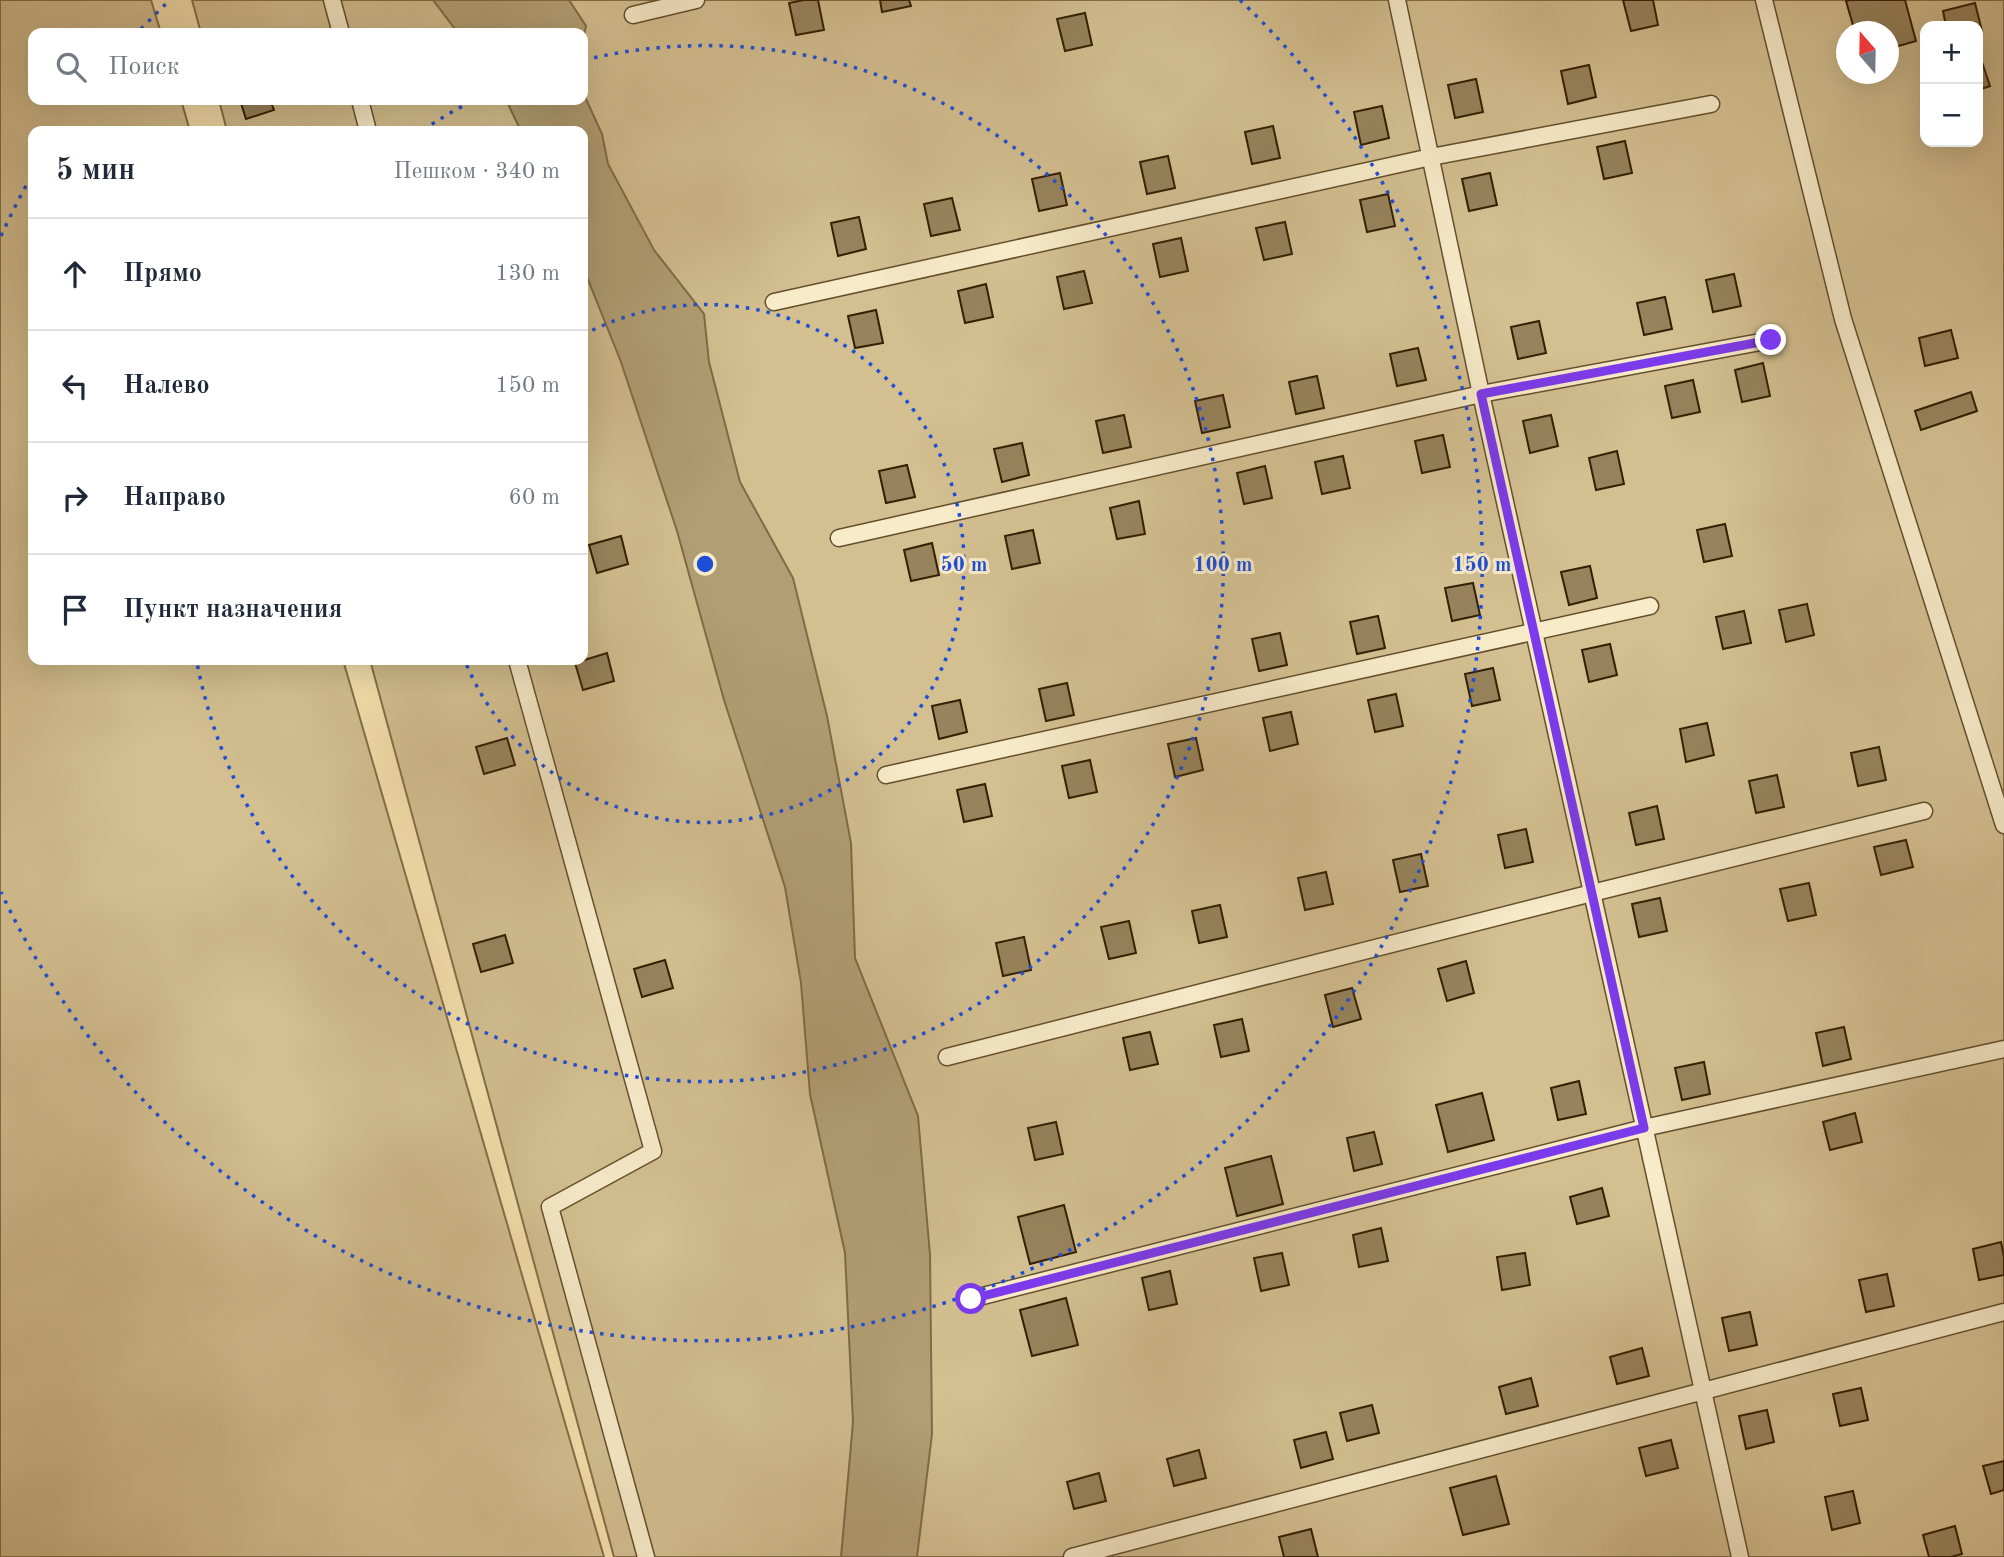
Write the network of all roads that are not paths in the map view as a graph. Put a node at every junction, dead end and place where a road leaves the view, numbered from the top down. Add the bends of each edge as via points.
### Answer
1 (332, 0) edge
2 (696, 0) edge
3 (1397, 0) edge
4 (1764, 0) edge
5 (633, 15) dead end
6 (340, 28) edge
7 (1711, 104) dead end
8 (361, 105) edge
9 (368, 126) edge
10 (1431, 157) junction
11 (774, 302) dead end
12 (1771, 340) dead end
13 (1481, 394) junction
14 (839, 538) dead end
15 (1650, 606) dead end
16 (1534, 631) junction
17 (518, 665) edge
18 (886, 775) dead end
19 (1924, 811) dead end
20 (2004, 825) edge
21 (1592, 893) junction
22 (2004, 1049) edge
23 (947, 1057) dead end
24 (1644, 1128) junction
25 (971, 1299) dead end
26 (2004, 1312) edge
27 (1703, 1392) junction
28 (646, 1557) edge
29 (1072, 1557) edge
30 (1740, 1557) edge

1 - 6 lane
2 - 5 lane
3 - 10 lane
4 - 20 lane via 1843,319
7 - 10 lane
8 - 9 lane
10 - 11 lane
10 - 13 lane
12 - 13 lane
13 - 14 lane
13 - 16 lane
15 - 16 lane
16 - 18 lane
16 - 21 lane
17 - 28 lane via 653,1151 550,1207
19 - 21 lane
21 - 23 lane
21 - 24 lane
22 - 24 lane
24 - 25 lane
24 - 27 lane
26 - 27 lane
27 - 29 lane
27 - 30 lane

